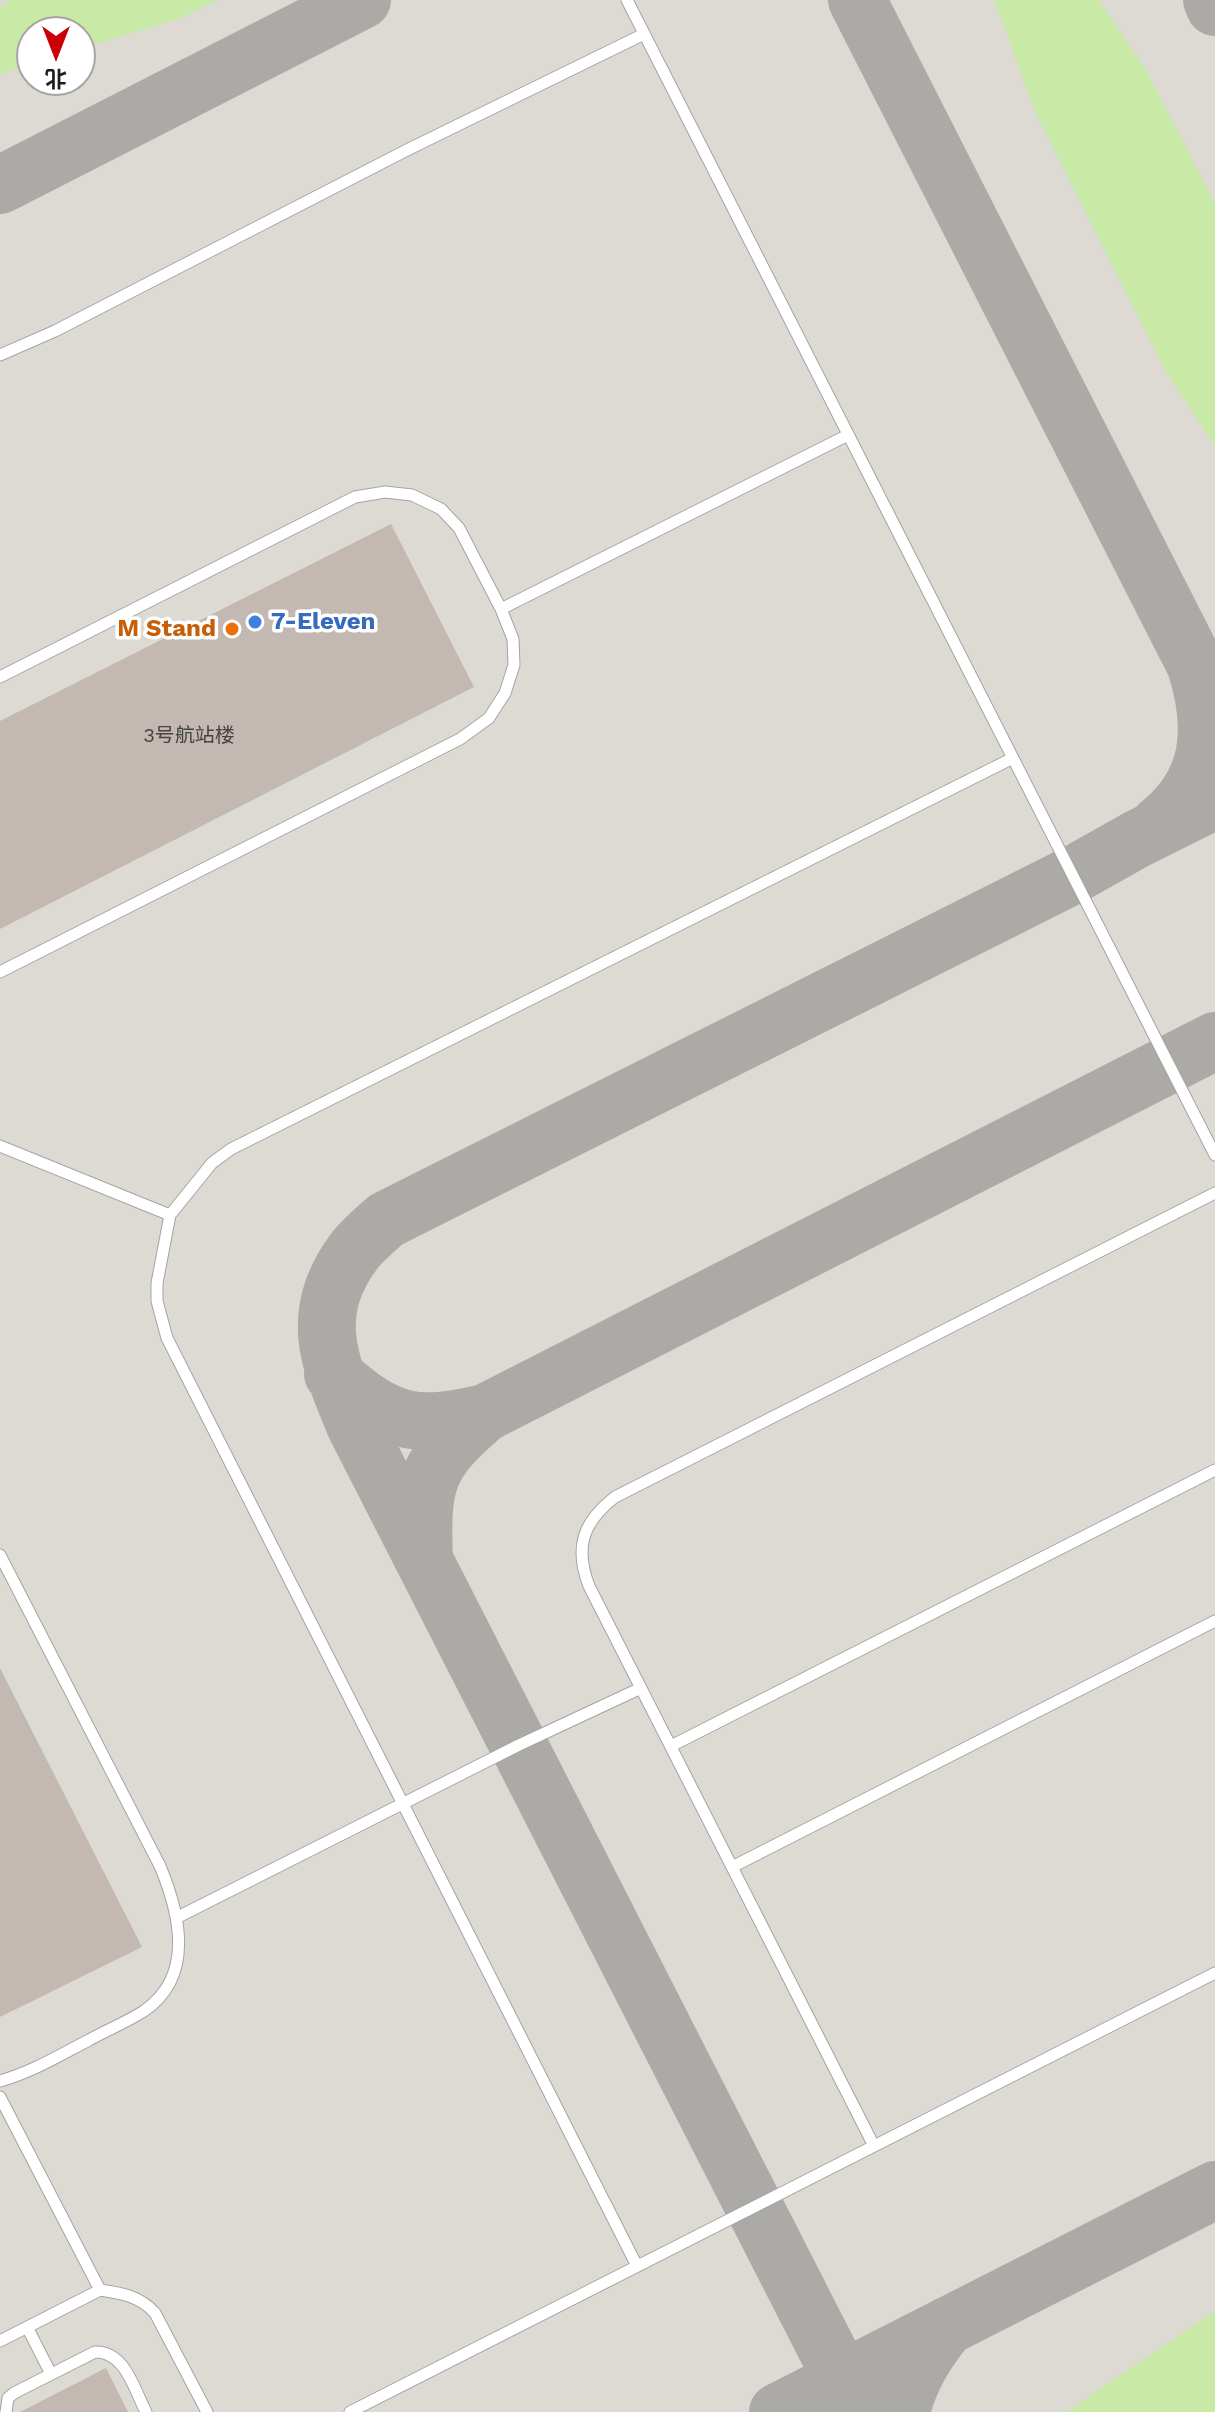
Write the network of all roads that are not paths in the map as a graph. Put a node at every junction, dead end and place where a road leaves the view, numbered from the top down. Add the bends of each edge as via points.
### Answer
1 (627, 0) edge
2 (644, 34) junction
3 (0, 355) edge
4 (848, 435) junction
5 (501, 609) junction
6 (0, 677) edge
7 (1013, 758) junction
8 (0, 972) edge
9 (0, 1146) edge
10 (1215, 1155) edge
11 (1215, 1193) edge
12 (170, 1215) junction
13 (1215, 1470) edge
14 (0, 1555) edge
15 (1215, 1621) edge
16 (641, 1688) junction
17 (671, 1746) junction
18 (403, 1806) junction
19 (732, 1867) junction
20 (178, 1917) junction
21 (1215, 1973) edge
22 (0, 2081) edge
23 (0, 2097) edge
24 (874, 2146) junction
25 (637, 2266) junction
26 (100, 2290) junction
27 (27, 2327) junction
28 (0, 2341) edge
29 (51, 2374) junction
30 (6, 2412) edge
31 (146, 2412) edge
32 (207, 2412) edge
33 (350, 2412) edge

1 - 2 lane
2 - 3 lane
2 - 4 lane
4 - 5 lane
4 - 7 lane
5 - 6 lane via 459,528 441,509 412,495 385,492 355,497
5 - 8 lane via 513,639 514,665 489,718 460,739
7 - 10 lane
7 - 12 lane via 231,1149 212,1163
9 - 12 lane
11 - 16 lane via 634,1487 599,1510 583,1541 583,1571
12 - 18 lane via 157,1283 167,1338
13 - 17 lane
14 - 20 lane via 160,1866
15 - 19 lane
16 - 17 lane
16 - 18 lane
17 - 19 lane
18 - 20 lane
18 - 25 lane
19 - 24 lane
20 - 22 lane via 179,1948 162,1995 144,2011 30,2071
21 - 24 lane
23 - 26 lane
24 - 25 lane
25 - 33 lane
26 - 27 lane
26 - 32 lane via 137,2298 155,2313
27 - 28 lane
27 - 29 lane
29 - 30 lane via 14,2393
29 - 31 lane via 106,2351 120,2361

